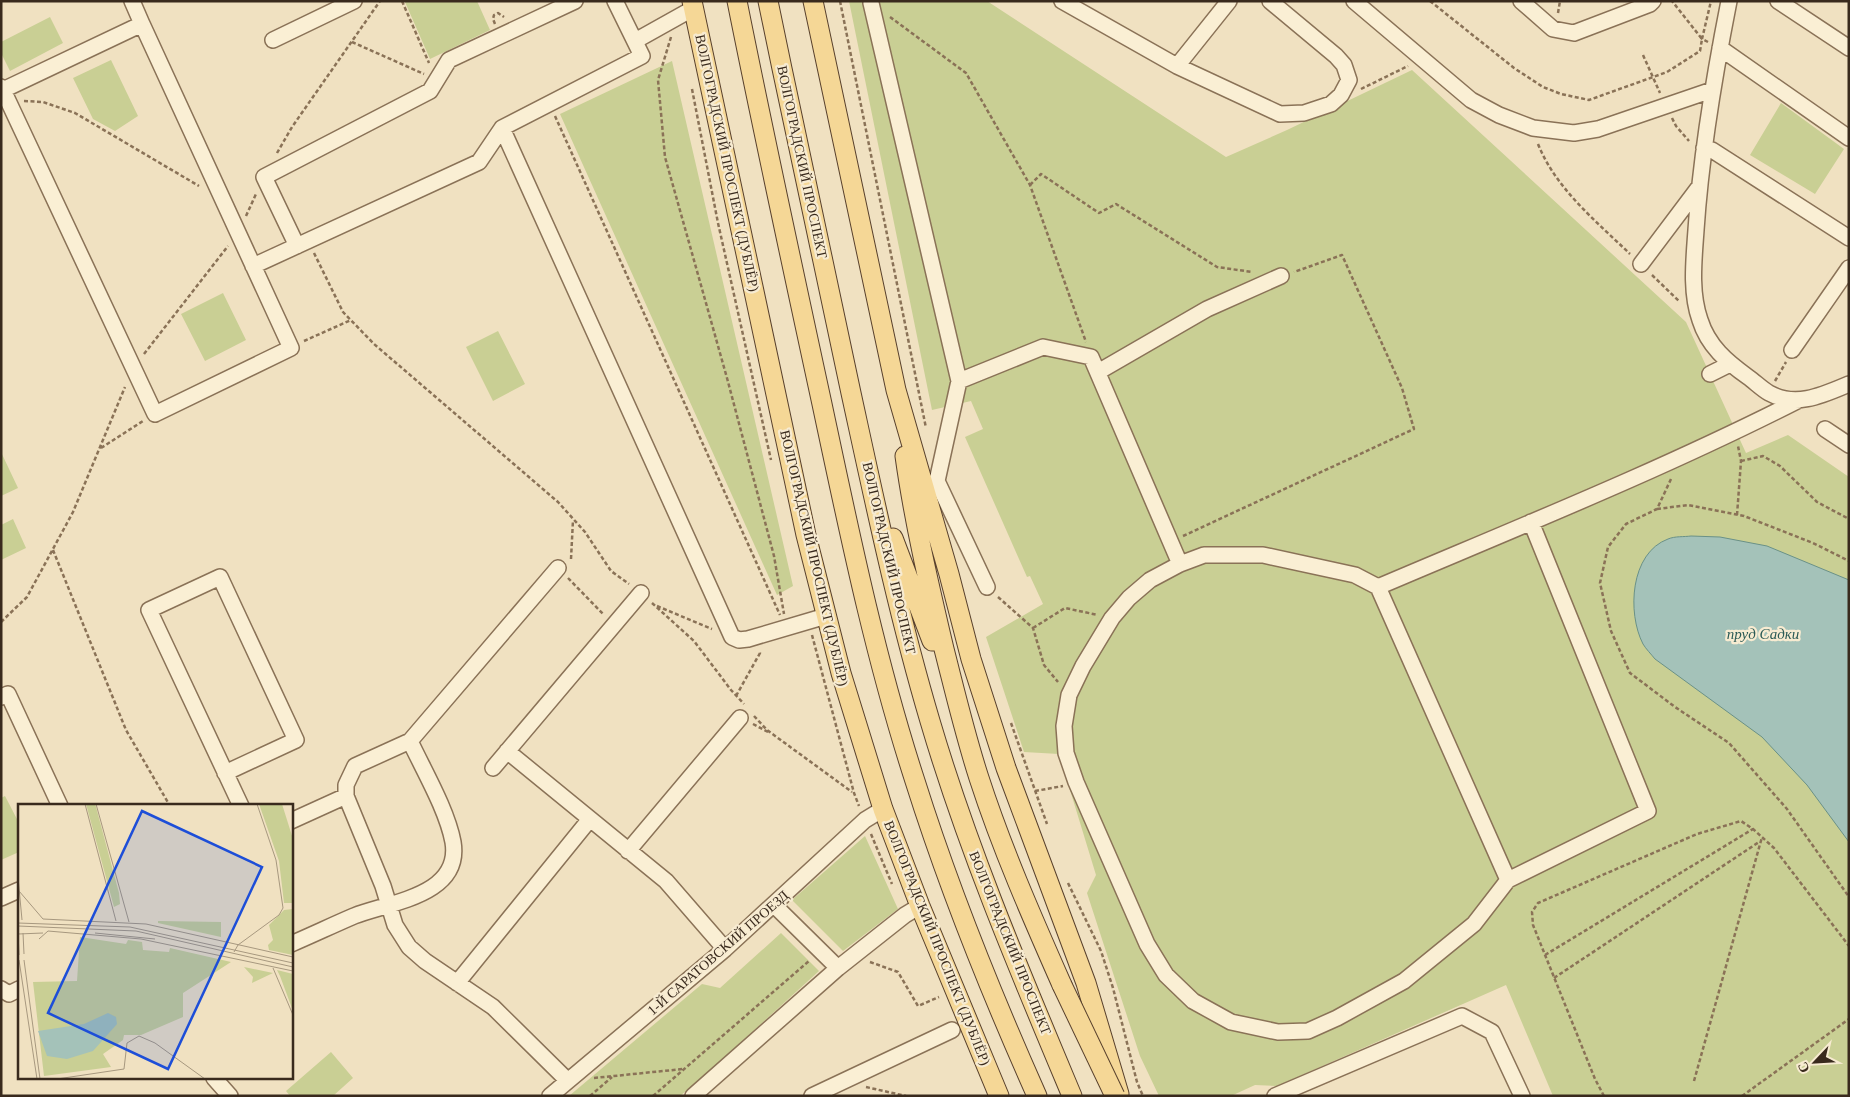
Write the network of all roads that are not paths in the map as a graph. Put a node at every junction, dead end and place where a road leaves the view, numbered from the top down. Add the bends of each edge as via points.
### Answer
1 (132, 1) edge
2 (354, 1) edge
3 (575, 1) edge
4 (615, 1) edge
5 (736, 1) edge
6 (768, 1) edge
7 (812, 1) edge
8 (1062, 1) edge
9 (1270, 1) edge
10 (1354, 1) edge
11 (1521, 1) edge
12 (1652, 1) edge
13 (1729, 1) edge
14 (1778, 1) edge
15 (871, 3) road end
16 (1220, 4) edge
17 (688, 9) edge
18 (142, 24) junction
19 (273, 40) dead end
20 (635, 41) junction
21 (1720, 48) junction
22 (1849, 48) edge
23 (1177, 66) junction
24 (1712, 90) junction
25 (3, 92) edge
26 (502, 128) junction
27 (1849, 138) edge
28 (1704, 148) junction
29 (1699, 187) junction
30 (1849, 238) edge
31 (302, 244) junction
32 (1641, 264) road end
33 (253, 266) junction
34 (1849, 268) edge
35 (1281, 276) road end
36 (1792, 350) road end
37 (1730, 364) junction
38 (1098, 372) junction
39 (1710, 374) dead end
40 (959, 381) junction
41 (1849, 384) edge
42 (896, 390) junction
43 (1797, 401) junction
44 (1825, 430) dead end
45 (1849, 445) edge
46 (870, 478) junction
47 (931, 483) junction
48 (1531, 522) junction
49 (1180, 564) junction
50 (566, 568) road end
51 (987, 587) road end
52 (1378, 587) junction
53 (641, 593) road end
54 (826, 616) junction
55 (1, 697) edge
56 (961, 717) junction
57 (740, 718) road end
58 (410, 741) junction
59 (507, 751) junction
60 (493, 768) dead end
61 (225, 773) junction
62 (346, 796) junction
63 (59, 804) edge
64 (240, 804) edge
65 (883, 809) junction
66 (590, 819) junction
67 (292, 821) edge
68 (628, 850) junction
69 (1508, 880) junction
70 (18, 890) edge
71 (1, 898) edge
72 (389, 905) junction
73 (774, 905) junction
74 (920, 906) junction
75 (292, 944) edge
76 (725, 949) junction
77 (838, 968) junction
78 (457, 983) junction
79 (1, 989) edge
80 (18, 990) edge
81 (952, 1030) dead end
82 (1110, 1058) junction
83 (216, 1080) edge
84 (568, 1081) junction
85 (709, 1090) edge
86 (230, 1096) edge
87 (550, 1096) edge
88 (693, 1096) edge
89 (812, 1096) edge
90 (999, 1096) edge
91 (1037, 1096) edge
92 (1072, 1096) edge
93 (1114, 1096) edge
94 (1119, 1096) edge
95 (1275, 1096) edge
96 (1522, 1096) edge

1 - 18 street
2 - 19 street
3 - 31 street via 449,60 430,91 264,177
4 - 20 street
5 - 91 main road via 856,561 890,697 914,780 957,905
6 - 46 main road, ВОЛГОГРАДСКИЙ ПРОСПЕКТ
7 - 42 main road
8 - 23 street
9 - 23 street via 1344,65 1349,80 1341,95 1331,104 1304,113 1280,114
10 - 24 street via 1471,100 1532,128 1574,133 1598,129
11 - 12 street via 1553,29 1574,33
13 - 21 street
14 - 22 street
15 - 40 street
16 - 23 street
17 - 20 street
17 - 54 main road, ВОЛГОГРАДСКИЙ ПРОСПЕКТ (ДУБЛЁР)
18 - 25 street
18 - 33 street
20 - 26 street via 642,56
21 - 24 street
21 - 27 street
24 - 28 street
25 - 33 street via 155,414 291,348
26 - 31 street via 479,162
26 - 54 street via 732,637 739,640 757,636
28 - 29 street
28 - 30 street via 1712,150
29 - 32 street
29 - 37 street via 1695,301 1706,334
31 - 33 street
34 - 36 street
35 - 38 street via 1207,309
37 - 39 street
37 - 43 street via 1769,393
38 - 40 street via 1092,357 1043,347
38 - 49 street
40 - 47 street
41 - 43 street
42 - 47 main road
42 - 56 main road via 912,506
43 - 48 street via 1736,432
44 - 45 street
46 - 56 main road
46 - 92 main road, ВОЛГОГРАДСКИЙ ПРОСПЕКТ via 908,643 962,822
47 - 51 street
47 - 82 main road via 971,659 1003,759 1086,983
48 - 52 street
48 - 69 street via 1648,810
49 - 52 street via 1204,555 1263,555 1355,575
49 - 69 street via 1150,580 1112,618 1069,695 1064,726 1066,753 1076,782 1147,944 1166,975 1193,1000 1231,1022 1278,1032 1308,1031 1404,981 1474,924
50 - 58 street
52 - 69 street
53 - 59 street
54 - 65 main road, ВОЛГОГРАДСКИЙ ПРОСПЕКТ (ДУБЛЁР) via 862,747
55 - 63 street via 8,694
56 - 93 main road, bridge via 979,778 1021,891
57 - 68 street
58 - 62 street via 355,766 346,785
58 - 72 street via 448,825 453,858 441,881
59 - 60 street
59 - 66 street
61 - 61 street via 150,610 220,577 296,740
61 - 64 street
62 - 67 street
62 - 72 street
65 - 73 street, 1-Й САРАТОВСКИЙ ПРОЕЗД via 859,826
65 - 74 main road, ВОЛГОГРАДСКИЙ ПРОСПЕКТ (ДУБЛЁР)
66 - 68 street
66 - 78 street
68 - 76 street via 666,881
70 - 71 street
72 - 75 street
72 - 78 street via 396,925 410,947
73 - 76 street, 1-Й САРАТОВСКИЙ ПРОЕЗД
73 - 77 street
74 - 77 street
74 - 90 main road, ВОЛГОГРАДСКИЙ ПРОСПЕКТ (ДУБЛЁР)
76 - 84 street, 1-Й САРАТОВСКИЙ ПРОЕЗД
77 - 85 street
78 - 84 street via 493,1007
79 - 80 street via 9,994
81 - 89 street
82 - 93 main road
82 - 94 main road
83 - 86 street
84 - 87 street, 1-Й САРАТОВСКИЙ ПРОЕЗД
85 - 88 street
95 - 96 street via 1462,1016 1492,1032

